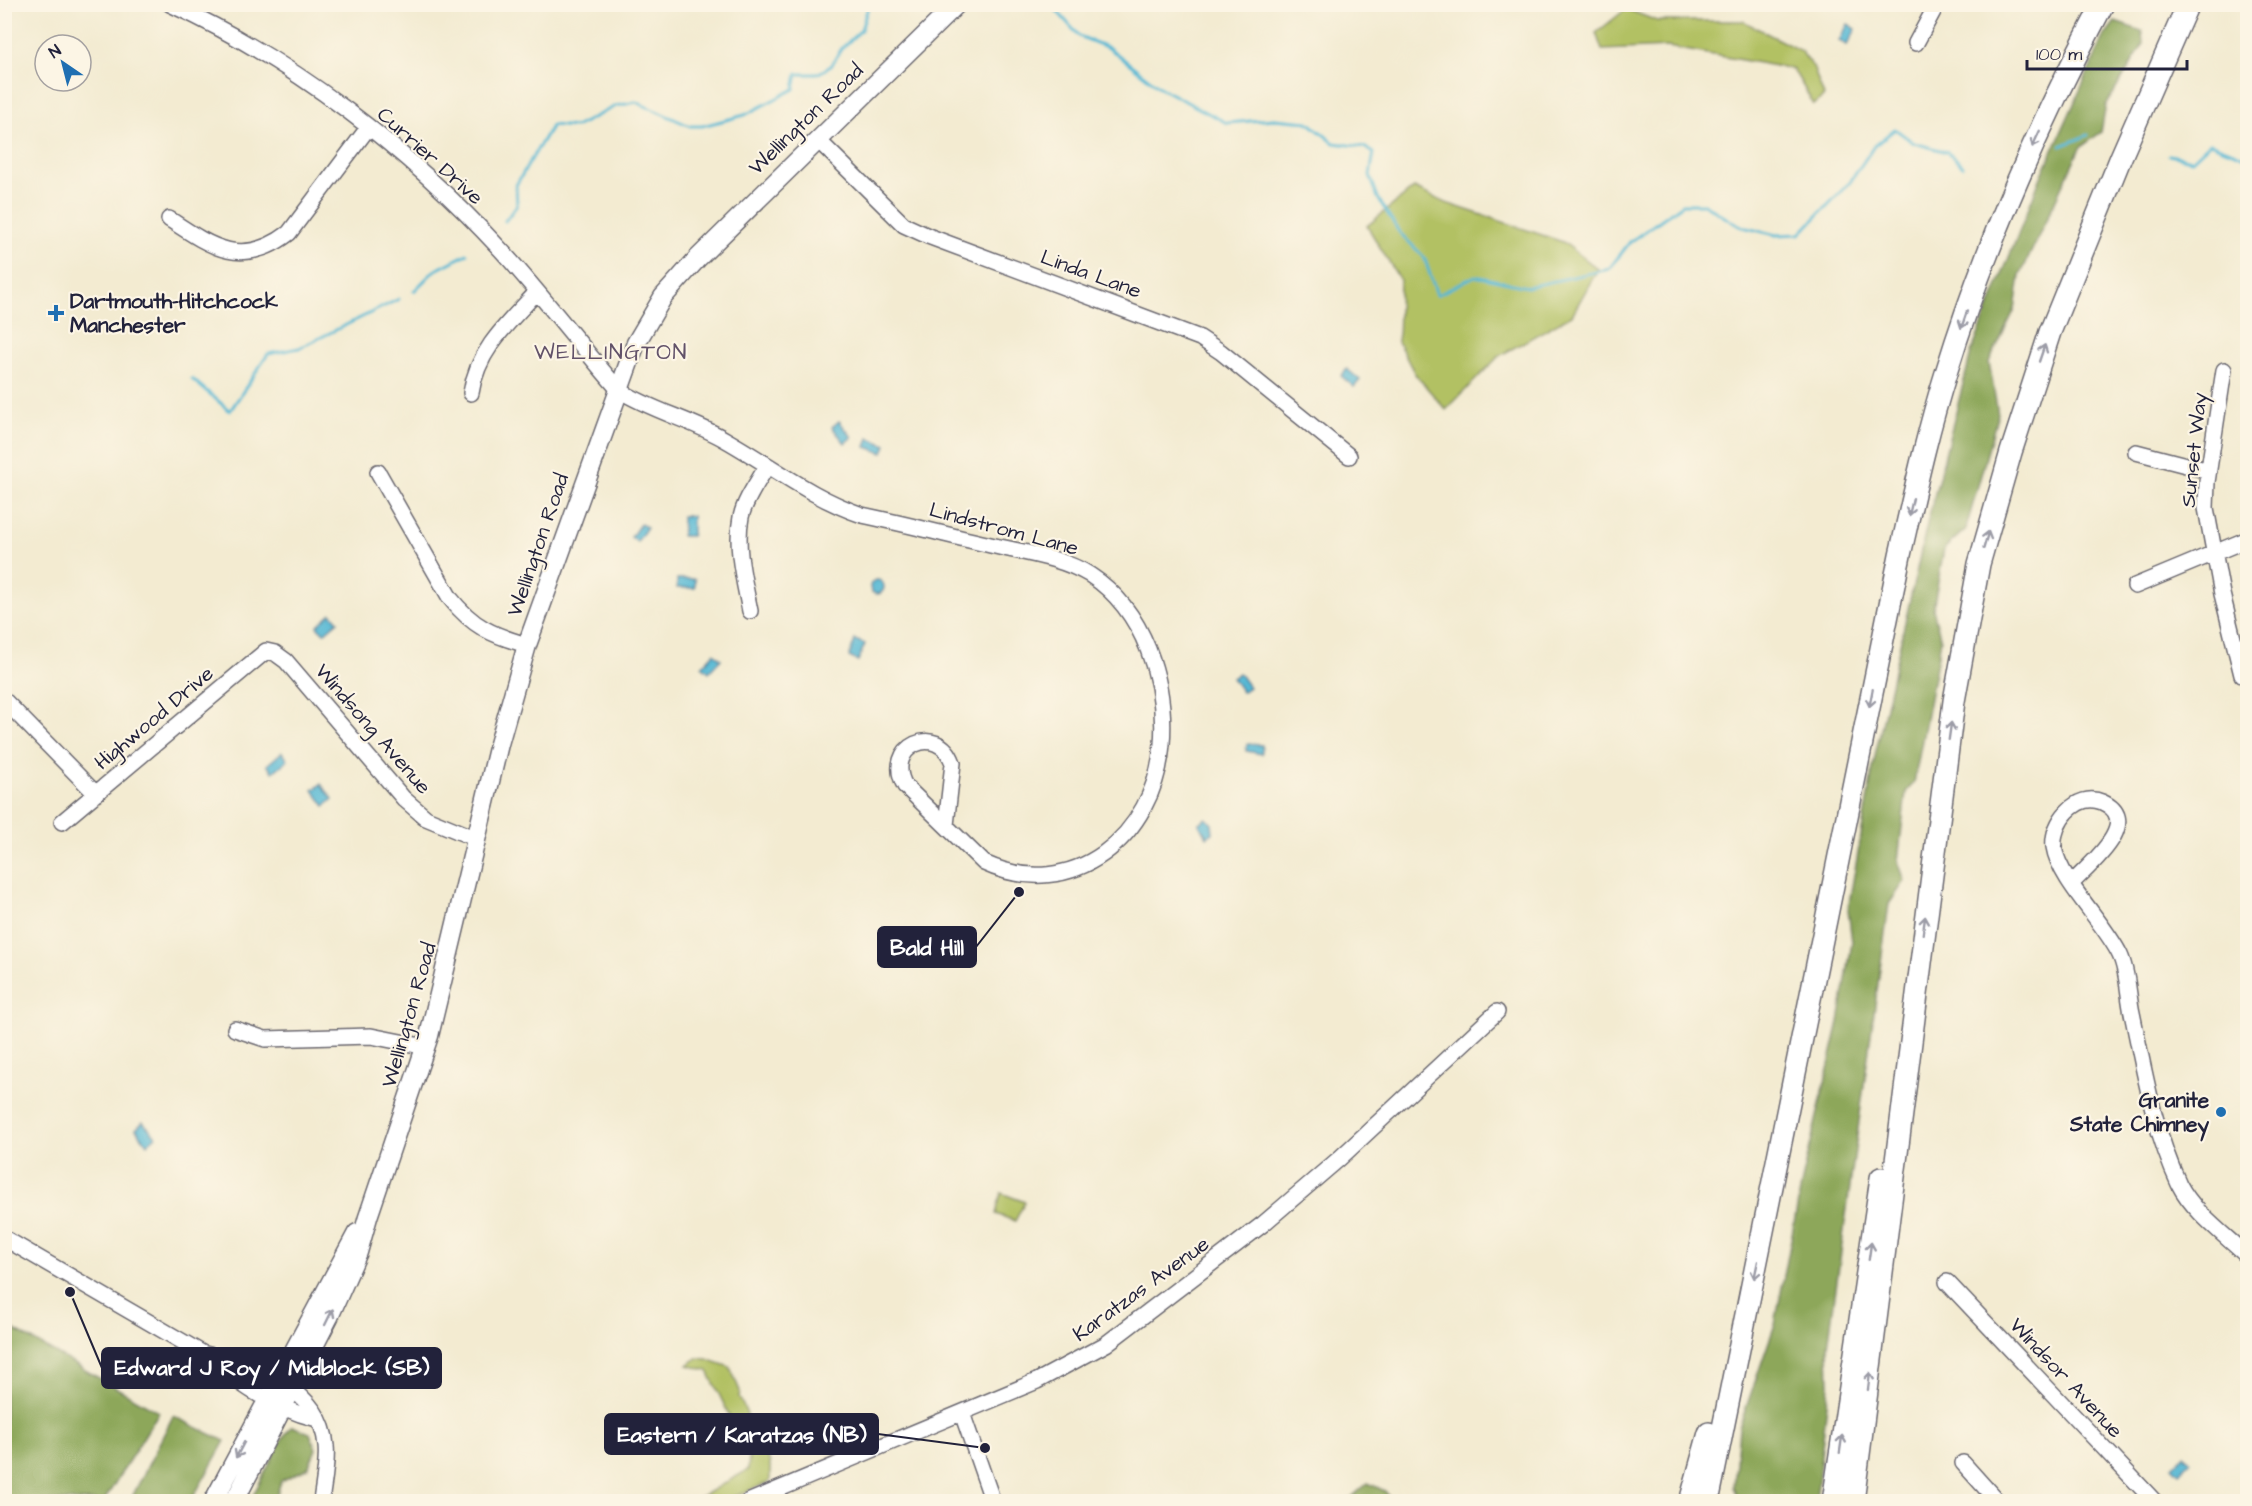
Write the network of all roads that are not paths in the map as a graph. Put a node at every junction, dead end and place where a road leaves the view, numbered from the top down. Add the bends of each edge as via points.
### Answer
1 (170, 4) edge
2 (957, 4) edge
3 (1937, 4) edge
4 (2103, 4) edge
5 (2188, 4) edge
6 (1916, 43) dead end
7 (368, 128) junction
8 (818, 140) junction
9 (169, 219) dead end
10 (537, 292) junction
11 (2224, 370) dead end
12 (619, 390) junction
13 (471, 393) dead end
14 (2136, 452) dead end
15 (1349, 456) dead end
16 (767, 466) junction
17 (2209, 471) junction
18 (378, 472) dead end
19 (2247, 539) edge
20 (2214, 553) junction
21 (2135, 586) dead end
22 (750, 611) dead end
23 (2247, 620) edge
24 (2231, 623) junction
25 (527, 645) junction
26 (275, 652) joint
27 (2242, 675) dead end
28 (4, 700) edge
29 (96, 794) junction
30 (62, 822) dead end
31 (946, 825) junction
32 (477, 839) junction
33 (2072, 882) junction
34 (1917, 983) junction
35 (1497, 1012) dead end
36 (235, 1029) dead end
37 (426, 1047) junction
38 (4, 1238) edge
39 (2247, 1257) edge
40 (1947, 1282) dead end
41 (202, 1353) junction
42 (1733, 1377) junction
43 (285, 1384) junction
44 (275, 1403) junction
45 (962, 1413) junction
46 (316, 1419) junction
47 (1963, 1463) dead end
48 (213, 1502) edge
49 (234, 1502) edge
50 (321, 1502) edge
51 (748, 1502) edge
52 (993, 1502) edge
53 (1690, 1502) edge
54 (1707, 1502) edge
55 (1833, 1502) edge
56 (1853, 1502) edge
57 (1998, 1502) edge
58 (2155, 1502) edge

1 - 7 street, Currier Drive via 304,80
2 - 8 main road, Wellington Road
3 - 6 street
4 -> 42 highway via 2011,195 1974,292 1929,433 1900,555
34 -> 5 highway via 1954,701 1979,564 2050,332
7 - 9 street via 289,233 277,242 252,251 227,251 215,248
7 - 10 street, Currier Drive via 465,214
8 - 12 main road, Wellington Road via 672,285 645,325
8 - 15 street, Linda Lane via 904,225 1200,338
10 - 12 street, Currier Drive
10 - 13 street via 481,358
11 - 17 street, Sunset Way
12 - 16 street, Lindstrom Lane via 712,432
12 - 25 main road, Wellington Road
14 - 17 street
16 - 22 street via 741,515 739,535
16 - 31 street, Lindstrom Lane via 827,502 862,515 1080,569 1104,586 1141,632 1155,676 1162,744 1149,794 1121,838 1081,868 1065,874 1029,876 984,863
17 - 20 street, Sunset Way via 2206,508
18 - 25 street via 460,611 486,631
19 - 20 street
20 - 21 street
20 - 24 street, Sunset Way
23 - 24 street
24 - 27 street, Sunset Way
25 - 32 main road, Wellington Road
26 - 29 street, Highwood Drive via 266,651
26 - 32 street, Windsong Avenue via 404,800 426,818
28 - 29 street
29 - 30 street, Highwood Drive
31 - 31 street, Lindstrom Lane via 954,773 950,754 936,742 917,742 903,753 901,778
32 - 37 main road, Wellington Road
33 - 33 street via 2059,860 2054,836 2074,805 2100,801 2117,816 2118,829
33 - 39 street via 2120,955 2148,1092 2180,1186
55 -> 34 highway via 1880,1186
56 -> 34 highway
35 - 45 street, Karatzas Avenue via 1340,1158 1152,1311 1070,1365
36 - 37 street via 265,1039 371,1036
37 - 43 main road, Wellington Road via 368,1216 351,1241
38 - 41 street
40 - 58 street, Windsor Avenue
41 - 43 street via 224,1358
41 - 44 street
42 - 53 highway via 1706,1439
42 - 54 highway
43 - 44 main road, Wellington Road
43 - 46 street via 309,1402
44 - 46 street
44 -> 48 main road, Wellington Road
44 - 49 main road, Wellington Road
45 - 51 street, Karatzas Avenue
45 - 52 street
46 - 50 street via 327,1447
47 - 57 street

